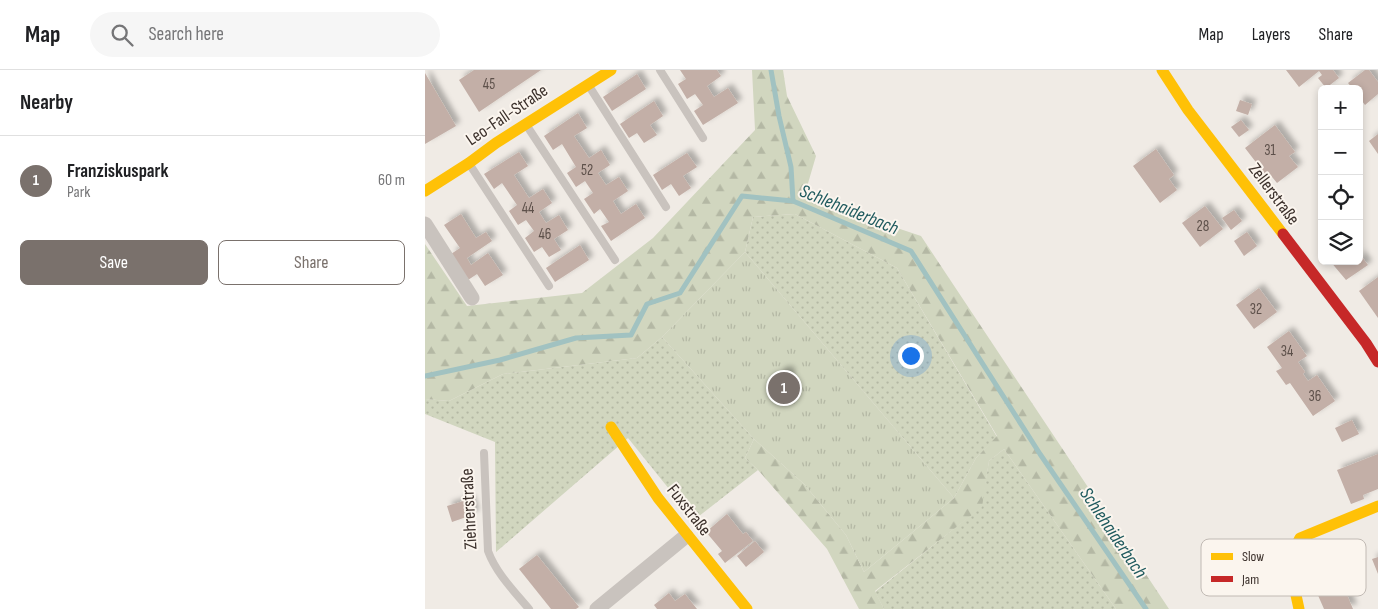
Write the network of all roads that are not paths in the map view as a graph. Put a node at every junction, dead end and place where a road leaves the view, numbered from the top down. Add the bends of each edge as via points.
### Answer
1 (611, 70) edge
2 (660, 70) edge
3 (1163, 70) edge
4 (588, 84) junction
5 (526, 124) junction
6 (703, 138) dead end
7 (469, 163) junction
8 (425, 191) edge
9 (665, 207) dead end
10 (425, 224) edge
11 (615, 260) dead end
12 (549, 286) dead end
13 (472, 298) dead end
14 (1378, 362) edge
15 (611, 427) dead end
16 (484, 453) dead end
17 (1378, 506) edge
18 (686, 536) junction
19 (1300, 539) edge
20 (1296, 596) edge
21 (529, 609) edge
22 (597, 609) edge
23 (747, 609) edge
24 (1299, 609) edge

1 - 4 street, Leo-Fall-Straße
2 - 6 lane
3 - 14 street, Zellerstraße via 1188,110
4 - 5 street, Leo-Fall-Straße
4 - 9 lane
5 - 7 street, Leo-Fall-Straße
5 - 11 lane
7 - 8 street, Leo-Fall-Straße
7 - 12 lane
10 - 13 street
15 - 18 street, Fuxstraße via 633,465
16 - 21 lane, Ziehrerstraße via 488,551 497,570
17 - 19 street
18 - 22 street
18 - 23 street, Fuxstraße
20 - 24 street

